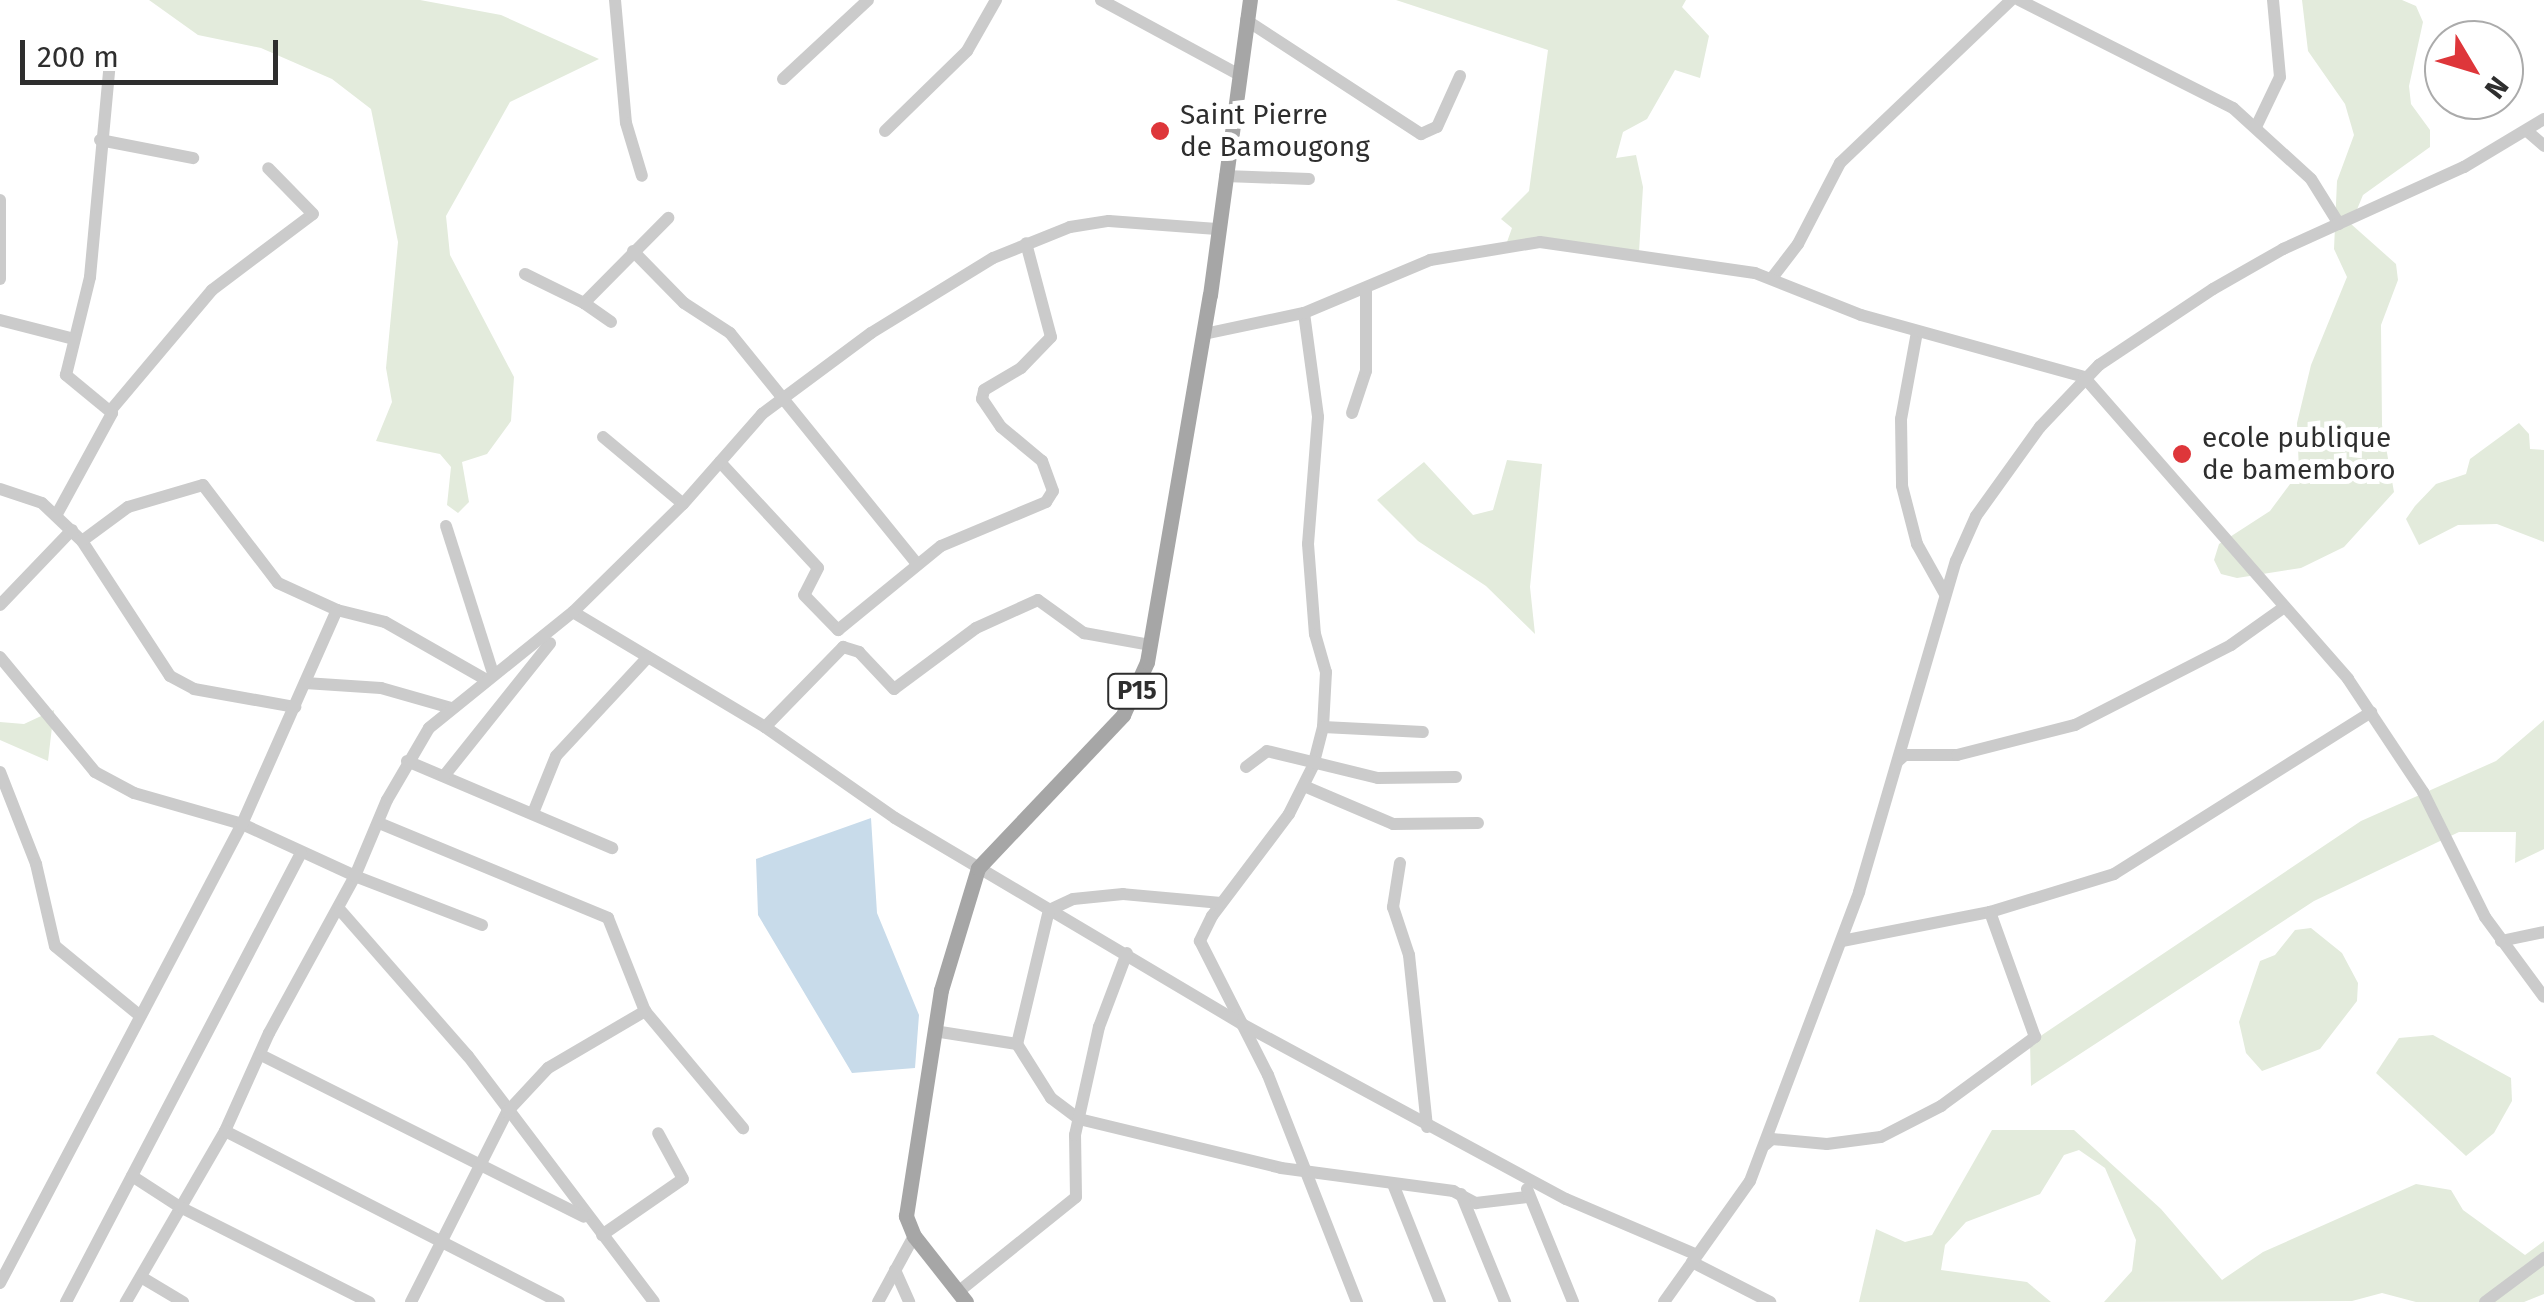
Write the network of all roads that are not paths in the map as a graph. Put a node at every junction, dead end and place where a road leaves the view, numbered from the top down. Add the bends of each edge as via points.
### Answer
1 (615, 0) edge
2 (868, 0) edge
3 (996, 0) edge
4 (1101, 0) edge
5 (1250, 0) edge
6 (2011, 0) edge
7 (2020, 0) edge
8 (2273, 0) edge
9 (1246, 20) junction
10 (110, 61) dead end
11 (1238, 74) junction
12 (1460, 76) dead end
13 (783, 79) dead end
14 (2544, 119) edge
15 (2256, 126) junction
16 (885, 131) dead end
17 (2527, 132) junction
18 (100, 140) junction
19 (2544, 146) edge
20 (193, 158) dead end
21 (268, 168) dead end
22 (642, 176) dead end
23 (1225, 176) junction
24 (1309, 178) dead end
25 (0, 200) edge
26 (668, 218) dead end
27 (2339, 224) junction
28 (1217, 229) junction
29 (0, 241) edge
30 (1026, 243) junction
31 (632, 251) junction
32 (525, 274) dead end
33 (1772, 278) junction
34 (0, 280) edge
35 (1366, 289) junction
36 (584, 303) junction
37 (1304, 312) junction
38 (0, 320) edge
39 (611, 322) dead end
40 (1917, 332) junction
41 (1204, 334) junction
42 (74, 339) junction
43 (2084, 378) junction
44 (784, 394) junction
45 (111, 410) junction
46 (1352, 413) dead end
47 (603, 437) dead end
48 (720, 462) junction
49 (0, 488) edge
50 (683, 504) junction
51 (57, 514) junction
52 (446, 526) dead end
53 (72, 530) junction
54 (82, 541) junction
55 (917, 564) junction
56 (1945, 594) junction
57 (0, 605) edge
58 (2284, 608) junction
59 (337, 610) junction
60 (573, 612) junction
61 (550, 643) dead end
62 (1151, 645) junction
63 (648, 657) junction
64 (0, 658) edge
65 (488, 676) junction
66 (305, 683) junction
67 (294, 707) junction
68 (451, 708) junction
69 (2371, 712) junction
70 (765, 727) junction
71 (1323, 727) junction
72 (1423, 732) dead end
73 (408, 761) junction
74 (1898, 761) junction
75 (1313, 766) junction
76 (1246, 767) dead end
77 (0, 772) edge
78 (444, 776) junction
79 (1456, 778) dead end
80 (1304, 786) junction
81 (532, 813) junction
82 (378, 822) junction
83 (1478, 823) dead end
84 (242, 824) junction
85 (612, 848) dead end
86 (302, 852) junction
87 (1400, 863) dead end
88 (978, 868) junction
89 (356, 876) junction
90 (1221, 903) junction
91 (340, 910) junction
92 (1049, 910) junction
93 (1990, 912) junction
94 (482, 925) dead end
95 (2544, 932) edge
96 (1842, 941) junction
97 (2501, 941) junction
98 (1127, 954) junction
99 (2544, 997) edge
100 (645, 1011) junction
101 (139, 1015) junction
102 (1242, 1024) junction
103 (934, 1032) junction
104 (1017, 1044) junction
105 (261, 1055) junction
106 (507, 1112) junction
107 (1079, 1119) junction
108 (1427, 1127) junction
109 (742, 1128) dead end
110 (225, 1131) junction
111 (658, 1133) dead end
112 (1765, 1145) junction
113 (481, 1164) junction
114 (1306, 1172) junction
115 (132, 1176) junction
116 (1527, 1178) junction
117 (1393, 1184) junction
118 (1461, 1194) junction
119 (1527, 1196) junction
120 (180, 1208) junction
121 (591, 1220) junction
122 (602, 1236) junction
123 (914, 1236) junction
124 (442, 1242) junction
125 (1695, 1258) junction
126 (2544, 1258) edge
127 (894, 1270) junction
128 (141, 1276) junction
129 (1, 1279) edge
130 (962, 1297) edge
131 (66, 1302) edge
132 (126, 1302) edge
133 (183, 1302) edge
134 (369, 1302) edge
135 (411, 1302) edge
136 (560, 1302) edge
137 (654, 1302) edge
138 (878, 1302) edge
139 (909, 1302) edge
140 (1358, 1302) edge
141 (1440, 1302) edge
142 (1505, 1302) edge
143 (1573, 1302) edge
144 (1664, 1302) edge
145 (1770, 1302) edge
146 (2484, 1302) edge

1 - 22 street via 626,123
2 - 13 street
3 - 16 street via 967,50
4 - 11 street
5 - 9 main road, P15
6 - 33 street via 1840,163 1798,244
7 - 15 street via 2213,95
8 - 15 street via 2280,78
9 - 11 main road, P15
9 - 12 street via 1421,134 1437,127
10 - 18 street
11 - 23 main road, P15
14 - 17 street
15 - 27 street via 2311,178
17 - 19 street
17 - 27 street
18 - 20 street
18 - 42 street via 90,277
21 - 45 street via 312,214 212,290
23 - 24 street
23 - 28 main road, P15
25 - 29 street
26 - 31 street
27 - 43 street via 2229,280
28 - 30 street via 1101,221
28 - 41 main road, P15
29 - 34 street
30 - 44 street via 871,333
30 - 55 street via 1051,336 1020,368 984,390 982,399 1001,427 1042,462 1050,498 951,540
31 - 36 street
31 - 44 street via 684,303 730,333
32 - 36 street
33 - 35 street via 1540,242 1430,260
33 - 40 street
35 - 37 street
35 - 46 street via 1366,371
36 - 39 street
37 - 41 street
37 - 71 street via 1318,417 1308,544 1326,681
38 - 42 street
40 - 43 street
40 - 56 street via 1901,419 1902,486 1917,544
41 - 62 main road, P15
42 - 45 street via 66,375
43 - 56 street via 1984,504
43 - 58 street
44 - 48 street
44 - 55 street via 844,479 873,515 885,518
45 - 51 street
47 - 50 street
48 - 50 street
48 - 55 street via 818,568 804,595 836,629
49 - 51 street
50 - 60 street
51 - 53 street
52 - 65 street
53 - 54 street
53 - 57 street
54 - 59 street via 128,507 203,486 278,582
54 - 67 street via 170,676 194,689
56 - 74 street
58 - 69 street
58 - 74 street via 2231,645 2075,725 1964,754 1905,755
59 - 65 street via 385,622
59 - 66 street
60 - 63 street
60 - 65 street
61 - 78 street
62 - 70 street via 1084,633 1038,600 976,628 894,689 859,652 843,647
62 - 88 main road, P15 via 1123,715
63 - 70 street
63 - 81 street via 556,756
64 - 84 street via 94,772 134,793
65 - 68 street
66 - 67 street
66 - 68 street via 381,688
67 - 84 street
68 - 73 street
69 - 93 street via 2127,868
69 - 97 street via 2423,792 2439,835
70 - 88 street
71 - 72 street
71 - 75 street
73 - 78 street
73 - 82 street
74 - 96 street
75 - 76 street via 1263,751
75 - 79 street via 1392,779
75 - 80 street
77 - 101 street via 36,864 48,933 70,962
78 - 81 street
80 - 83 street via 1393,824
80 - 90 street
81 - 85 street
82 - 89 street
82 - 100 street via 608,918
84 - 86 street
84 - 101 street
86 - 89 street
86 - 115 street
87 - 108 street via 1393,907 1410,955
88 - 92 street
88 - 103 main road, P15 via 945,969
89 - 91 street
89 - 94 street
90 - 92 street via 1112,894
90 - 102 street via 1200,942
91 - 105 street
91 - 106 street via 457,1043
92 - 98 street
92 - 104 street
93 - 96 street
93 - 112 street via 2035,1038 1941,1106 1881,1137 1827,1144 1772,1139
95 - 97 street
96 - 112 street
97 - 99 street
98 - 102 street
98 - 107 street via 1099,1027
100 - 106 street via 548,1068
100 - 109 street
101 - 129 street
102 - 108 street
102 - 114 street
103 - 104 street
103 - 123 main road, P15 via 906,1209
104 - 107 street via 1051,1098
105 - 110 street
105 - 113 street
106 - 113 street
106 - 121 street
107 - 114 street
107 - 130 street via 1073,1204
108 - 116 street
110 - 120 street
110 - 124 street
111 - 122 street via 684,1179
112 - 125 street via 1746,1190
113 - 121 street
113 - 124 street
114 - 117 street
114 - 140 street
115 - 120 street
115 - 131 street
116 - 119 street
116 - 125 street
117 - 118 street
117 - 141 street
118 - 119 street via 1483,1203
118 - 142 street
119 - 143 street
120 - 128 street
120 - 134 street
121 - 122 street
122 - 137 street
123 - 127 street
123 - 130 main road
124 - 135 street
124 - 136 street
125 - 144 street
125 - 145 street
126 - 146 street
127 - 138 street
127 - 139 street
128 - 132 street
128 - 133 street

